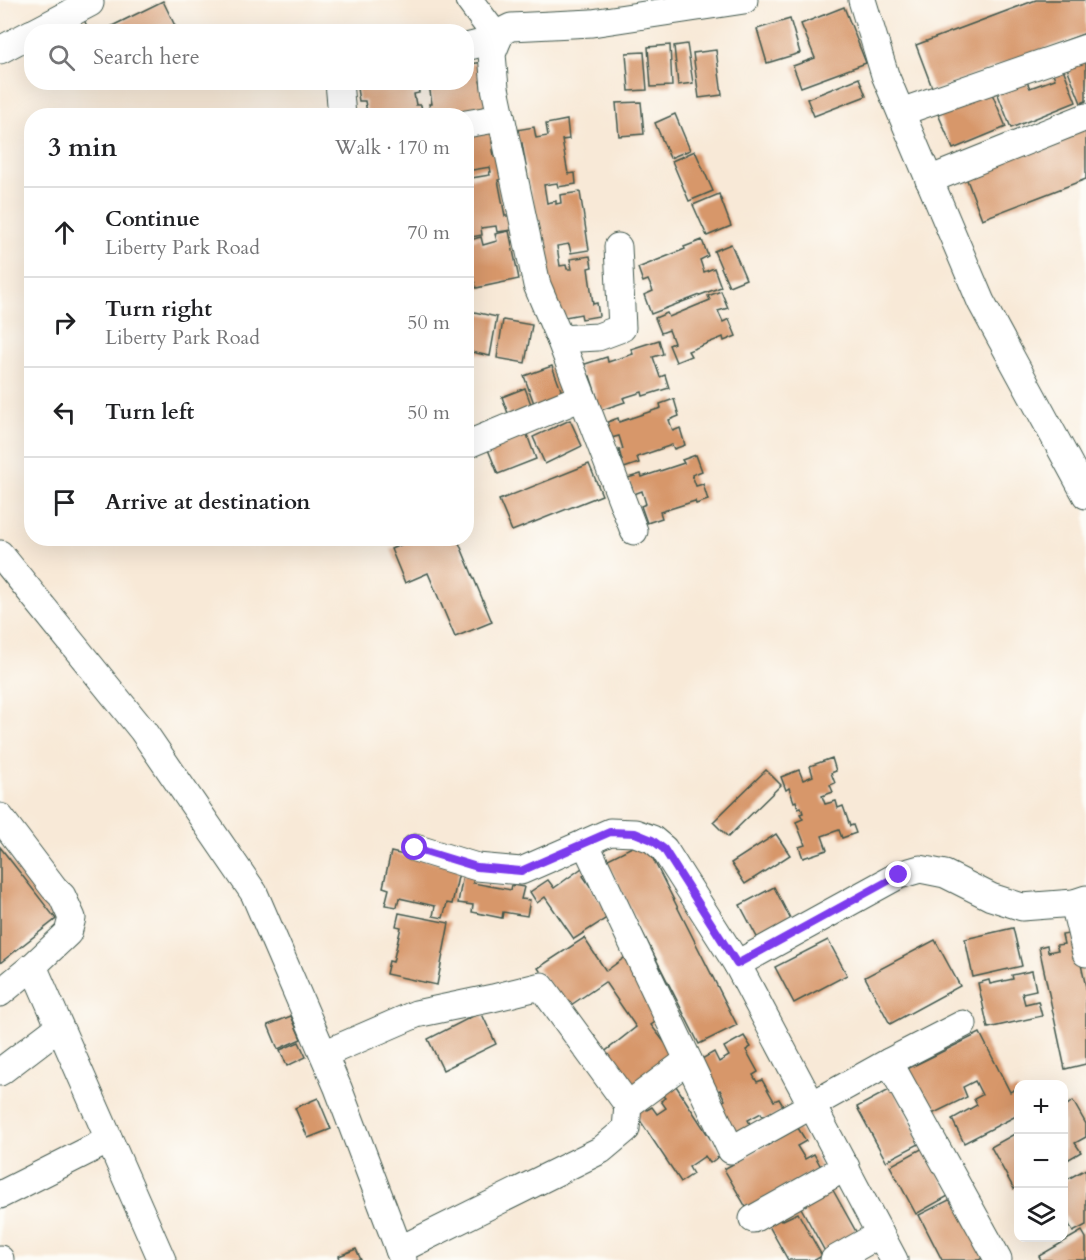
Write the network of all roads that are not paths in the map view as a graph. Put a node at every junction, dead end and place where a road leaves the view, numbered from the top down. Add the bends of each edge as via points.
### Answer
1 (469, 0) edge
2 (744, 0) edge
3 (862, 0) edge
4 (92, 1) edge
5 (48, 24) edge
6 (24, 37) edge
7 (498, 39) junction
8 (474, 45) edge
9 (1086, 48) edge
10 (0, 50) edge
11 (340, 90) edge
12 (341, 108) edge
13 (901, 112) junction
14 (1086, 117) edge
15 (501, 118) junction
16 (474, 123) edge
17 (929, 180) junction
18 (618, 247) dead end
19 (560, 339) junction
20 (582, 397) junction
21 (474, 442) edge
22 (1086, 495) edge
23 (634, 531) dead end
24 (0, 554) edge
25 (0, 817) edge
26 (585, 843) junction
27 (415, 848) dead end
28 (1080, 901) edge
29 (1086, 953) edge
30 (737, 964) junction
31 (33, 966) junction
32 (0, 993) edge
33 (963, 1024) dead end
34 (59, 1027) junction
35 (324, 1054) junction
36 (688, 1060) junction
37 (889, 1062) junction
38 (0, 1072) edge
39 (628, 1105) junction
40 (813, 1106) junction
41 (109, 1140) junction
42 (846, 1167) junction
43 (0, 1195) edge
44 (753, 1219) dead end
45 (880, 1234) junction
46 (401, 1255) edge
47 (162, 1260) edge
48 (834, 1260) edge
49 (894, 1260) edge
50 (997, 1260) edge

1 - 7 street
2 - 7 street via 592,22 511,27 501,32
3 - 13 street
4 - 5 street
6 - 10 street
7 - 8 street
7 - 15 street via 492,54
9 - 13 street
11 - 12 street
13 - 17 street
14 - 17 street
15 - 16 street
15 - 19 street via 537,285
17 - 22 street via 981,302
18 - 19 street via 622,328 598,337
19 - 20 street
20 - 21 street
20 - 23 street
24 - 35 street via 143,731 254,892
25 - 31 street via 62,896 72,918 68,933
26 - 27 street via 521,871 477,867
26 - 30 street via 610,832 635,833 658,844
26 - 36 street
28 - 29 street
28 - 30 street via 1022,907 991,897 945,874 920,869 899,875
30 - 40 street
31 - 32 street
31 - 34 street
33 - 37 street
34 - 38 street
34 - 41 street
35 - 39 street via 416,1014 541,986
35 - 46 street
36 - 39 street
36 - 40 street via 731,1150
37 - 40 street
37 - 50 street
39 - 46 street via 626,1129 601,1150
40 - 42 street
41 - 43 street
41 - 47 street
42 - 44 street
42 - 45 street
45 - 48 street
45 - 49 street

